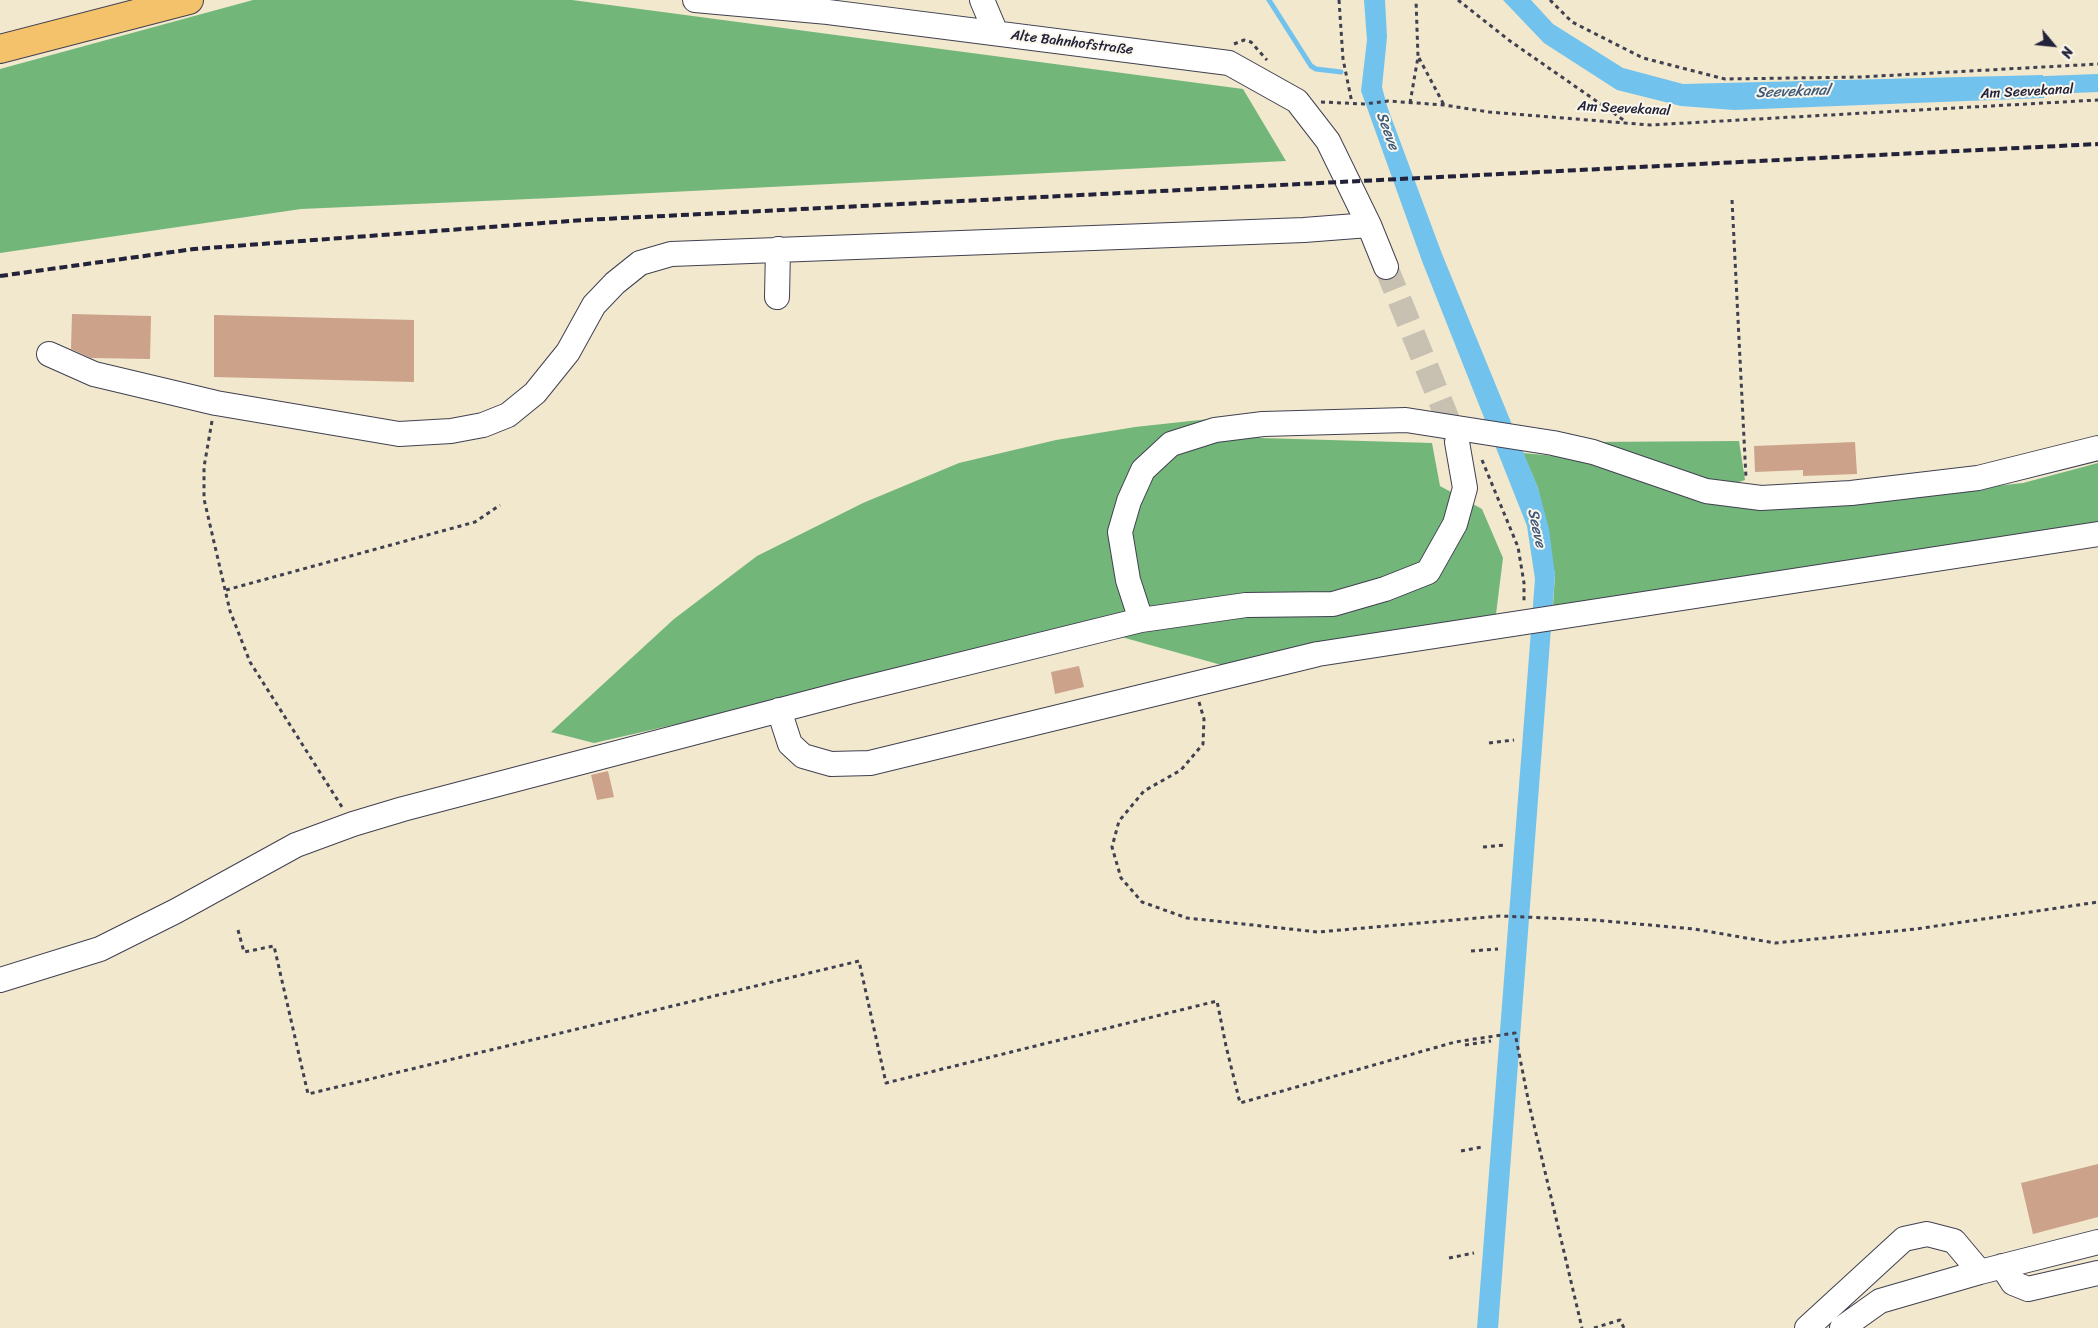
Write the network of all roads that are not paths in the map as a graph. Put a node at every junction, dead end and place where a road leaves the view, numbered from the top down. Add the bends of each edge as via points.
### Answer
1 (189, 0) edge
2 (695, 0) edge
3 (982, 0) edge
4 (996, 33) junction
5 (0, 49) edge
6 (1369, 225) junction
7 (778, 250) junction
8 (1386, 267) tunnel mouth
9 (777, 297) dead end
10 (49, 354) dead end
11 (1457, 442) tunnel mouth
12 (2098, 448) edge
13 (2098, 534) edge
14 (1141, 620) junction
15 (780, 710) junction
16 (0, 980) edge
17 (2098, 1242) edge
18 (1991, 1269) junction
19 (2098, 1273) edge
20 (1807, 1328) edge
21 (1842, 1328) edge

1 - 5 main road
2 - 4 street, Alte Bahnhofstraße via 828,12
3 - 4 street
4 - 6 street, Alte Bahnhofstraße via 1229,63 1297,101 1328,141
6 - 7 street
6 - 8 street, Alte Bahnhofstraße
7 - 9 street
7 - 10 street via 671,254 640,263 594,305 568,352 535,393 508,415 483,425 451,431 399,434 216,403 94,374
11 - 14 street via 1465,488 1456,524 1428,572 1333,604 1246,605
12 - 14 street via 1978,478 1851,493 1761,498 1706,491 1593,452 1553,443 1406,420 1263,424 1215,430 1171,444 1143,470 1129,501 1120,532 1128,580
13 - 15 street via 1318,654 870,763 831,764 803,756 790,744
14 - 15 street
15 - 16 street via 353,824 296,845 100,949
17 - 18 street
18 - 19 street via 2028,1288
18 - 20 street via 1954,1241 1927,1234 1904,1239
18 - 21 street via 1880,1301

